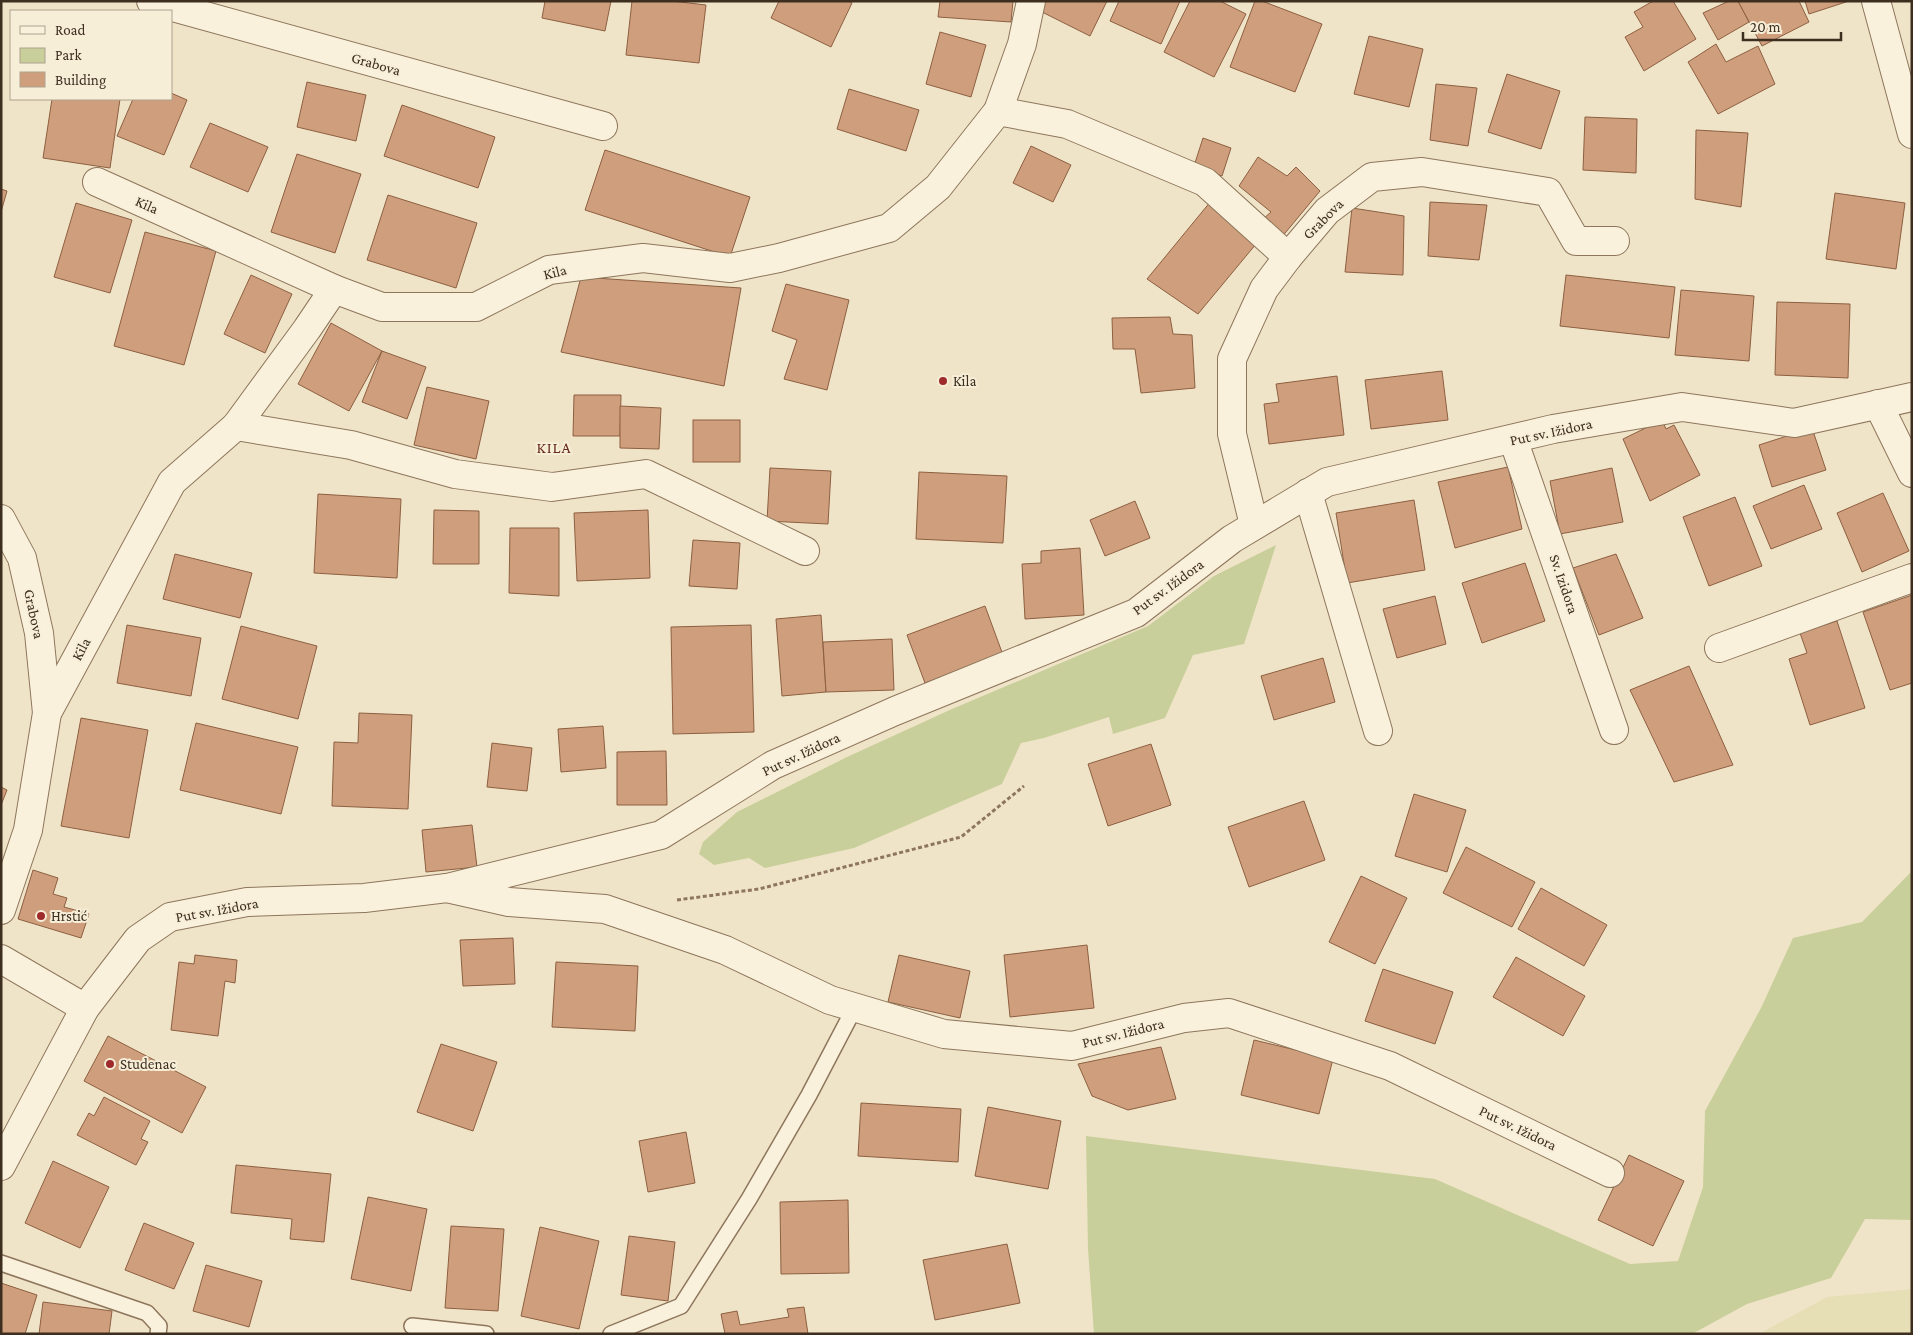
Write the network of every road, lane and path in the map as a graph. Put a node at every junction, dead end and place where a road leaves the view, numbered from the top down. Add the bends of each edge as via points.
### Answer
1 (150, 1) edge
2 (1031, 1) edge
3 (1876, 1) edge
4 (998, 111) junction
5 (603, 126) dead end
6 (1912, 134) edge
7 (97, 182) dead end
8 (1615, 241) dead end
9 (1288, 257) junction
10 (334, 289) junction
11 (1912, 397) edge
12 (1878, 404) junction
13 (236, 426) junction
14 (1513, 439) junction
15 (1912, 474) edge
16 (1308, 493) junction
17 (1, 520) edge
18 (1254, 525) junction
19 (805, 551) dead end
20 (1912, 578) edge
21 (1719, 648) dead end
22 (47, 713) junction
23 (1614, 730) dead end
24 (1378, 731) dead end
25 (1024, 786) dead end
26 (447, 888) junction
27 (672, 900) dead end
28 (1, 910) edge
29 (1, 959) edge
30 (855, 1007) junction
31 (85, 1008) junction
32 (1, 1166) edge
33 (1610, 1173) dead end
34 (1, 1263) edge
35 (412, 1326) dead end
36 (158, 1334) edge
37 (486, 1334) edge
38 (611, 1334) edge

1 - 5 street, Grabova
2 - 4 street, Kila via 1022,44
3 - 6 street
4 - 9 street via 1067,124 1204,182
4 - 10 street, Kila via 938,187 889,228 779,258 730,268 643,258 549,270 476,307 382,307
7 - 10 street, Kila
8 - 9 street, Grabova via 1576,241 1548,192 1422,172 1372,177 1327,211
9 - 18 street, Grabova via 1264,289 1232,359 1232,434
10 - 13 street, Kila
11 - 12 street, Put sv. Ižidora
12 - 14 street, Put sv. Ižidora via 1794,423 1682,408
12 - 15 street
13 - 19 street via 352,445 455,474 552,487 646,474
13 - 22 street, Kila via 172,482
14 - 16 street, Put sv. Ižidora via 1327,482
14 - 23 street, Sv. Izidora
16 - 18 street, Put sv. Ižidora
16 - 24 street
17 - 22 street, Grabova via 22,558 39,633
18 - 26 street, Put sv. Ižidora via 1136,613 895,711 773,765 661,835
20 - 21 street
22 - 28 street, Kila via 28,830
25 - 27 path via 961,837 760,889
26 - 30 street, Put sv. Ižidora via 509,902 605,909 725,950 830,1000
26 - 31 street, Put sv. Ižidora via 364,898 247,902 170,916 138,939
29 - 31 street
30 - 33 street, Put sv. Ižidora via 944,1034 1072,1046 1184,1018 1228,1013 1390,1066
30 - 38 lane via 749,1199 681,1306
31 - 32 street, Put sv. Ižidora
34 - 36 lane via 146,1313 159,1326
35 - 37 lane

